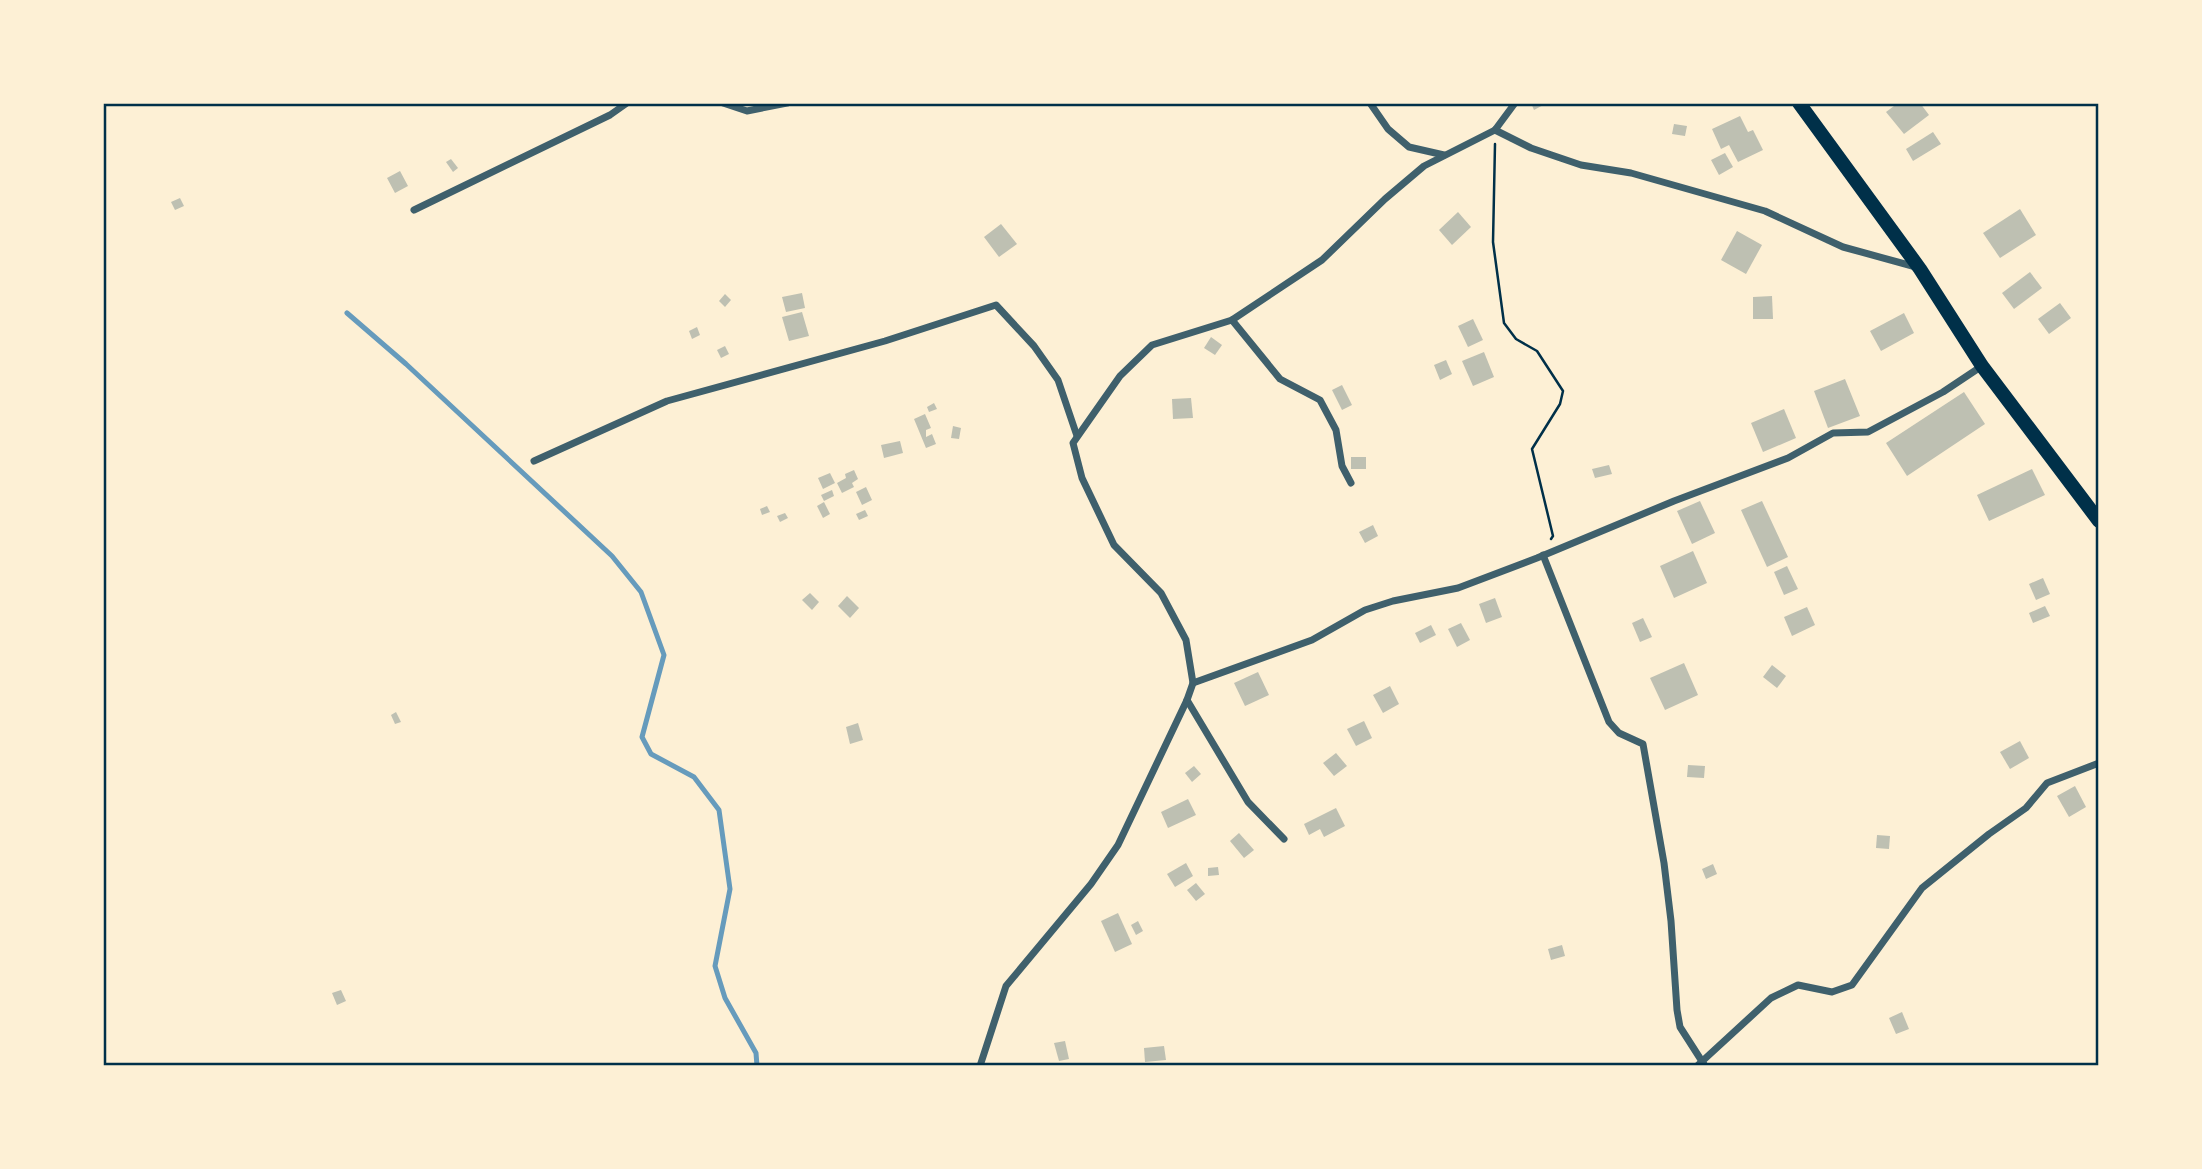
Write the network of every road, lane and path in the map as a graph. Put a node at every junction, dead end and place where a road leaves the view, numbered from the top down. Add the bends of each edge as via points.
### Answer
1 (627, 103) edge
2 (723, 103) edge
3 (787, 103) edge
4 (1370, 103) edge
5 (1514, 103) edge
6 (1799, 103) edge
7 (1495, 130) junction
8 (1444, 156) junction
9 (414, 210) dead end
10 (1920, 269) junction
11 (1231, 320) junction
12 (1982, 366) junction
13 (1077, 436) junction
14 (534, 461) dead end
15 (1351, 484) dead end
16 (2099, 521) edge
17 (1540, 557) junction
18 (1192, 683) junction
19 (1187, 700) junction
20 (2099, 763) edge
21 (1284, 839) dead end
22 (1701, 1064) edge
23 (980, 1066) edge

1 - 9 street
2 - 3 street via 747,111
4 - 8 street via 1388,129 1409,147
5 - 7 street
6 - 10 main road
7 - 8 street
7 - 10 street via 1581,165 1631,173 1765,211 1843,247
7 - 17 path via 1493,242 1504,323 1516,339 1537,351 1563,391 1532,449 1553,536
8 - 11 street via 1424,166 1322,260
10 - 12 main road
11 - 13 street via 1152,345 1120,376
11 - 15 street via 1280,379 1320,400 1336,430 1342,466
12 - 16 main road
12 - 17 street via 1868,432 1833,433 1788,458
13 - 14 street via 1058,380 996,305 667,401
13 - 18 street via 1073,443 1082,478 1114,545 1161,593 1186,640
17 - 18 street via 1458,588 1365,610 1312,640
17 - 22 street via 1609,722 1619,733 1643,744 1664,863 1680,1027
18 - 19 street
19 - 21 street via 1248,802
19 - 23 street via 1118,845 1006,986
20 - 22 street via 2046,783 2026,808 1922,888 1852,985 1832,992 1798,985 1771,998

